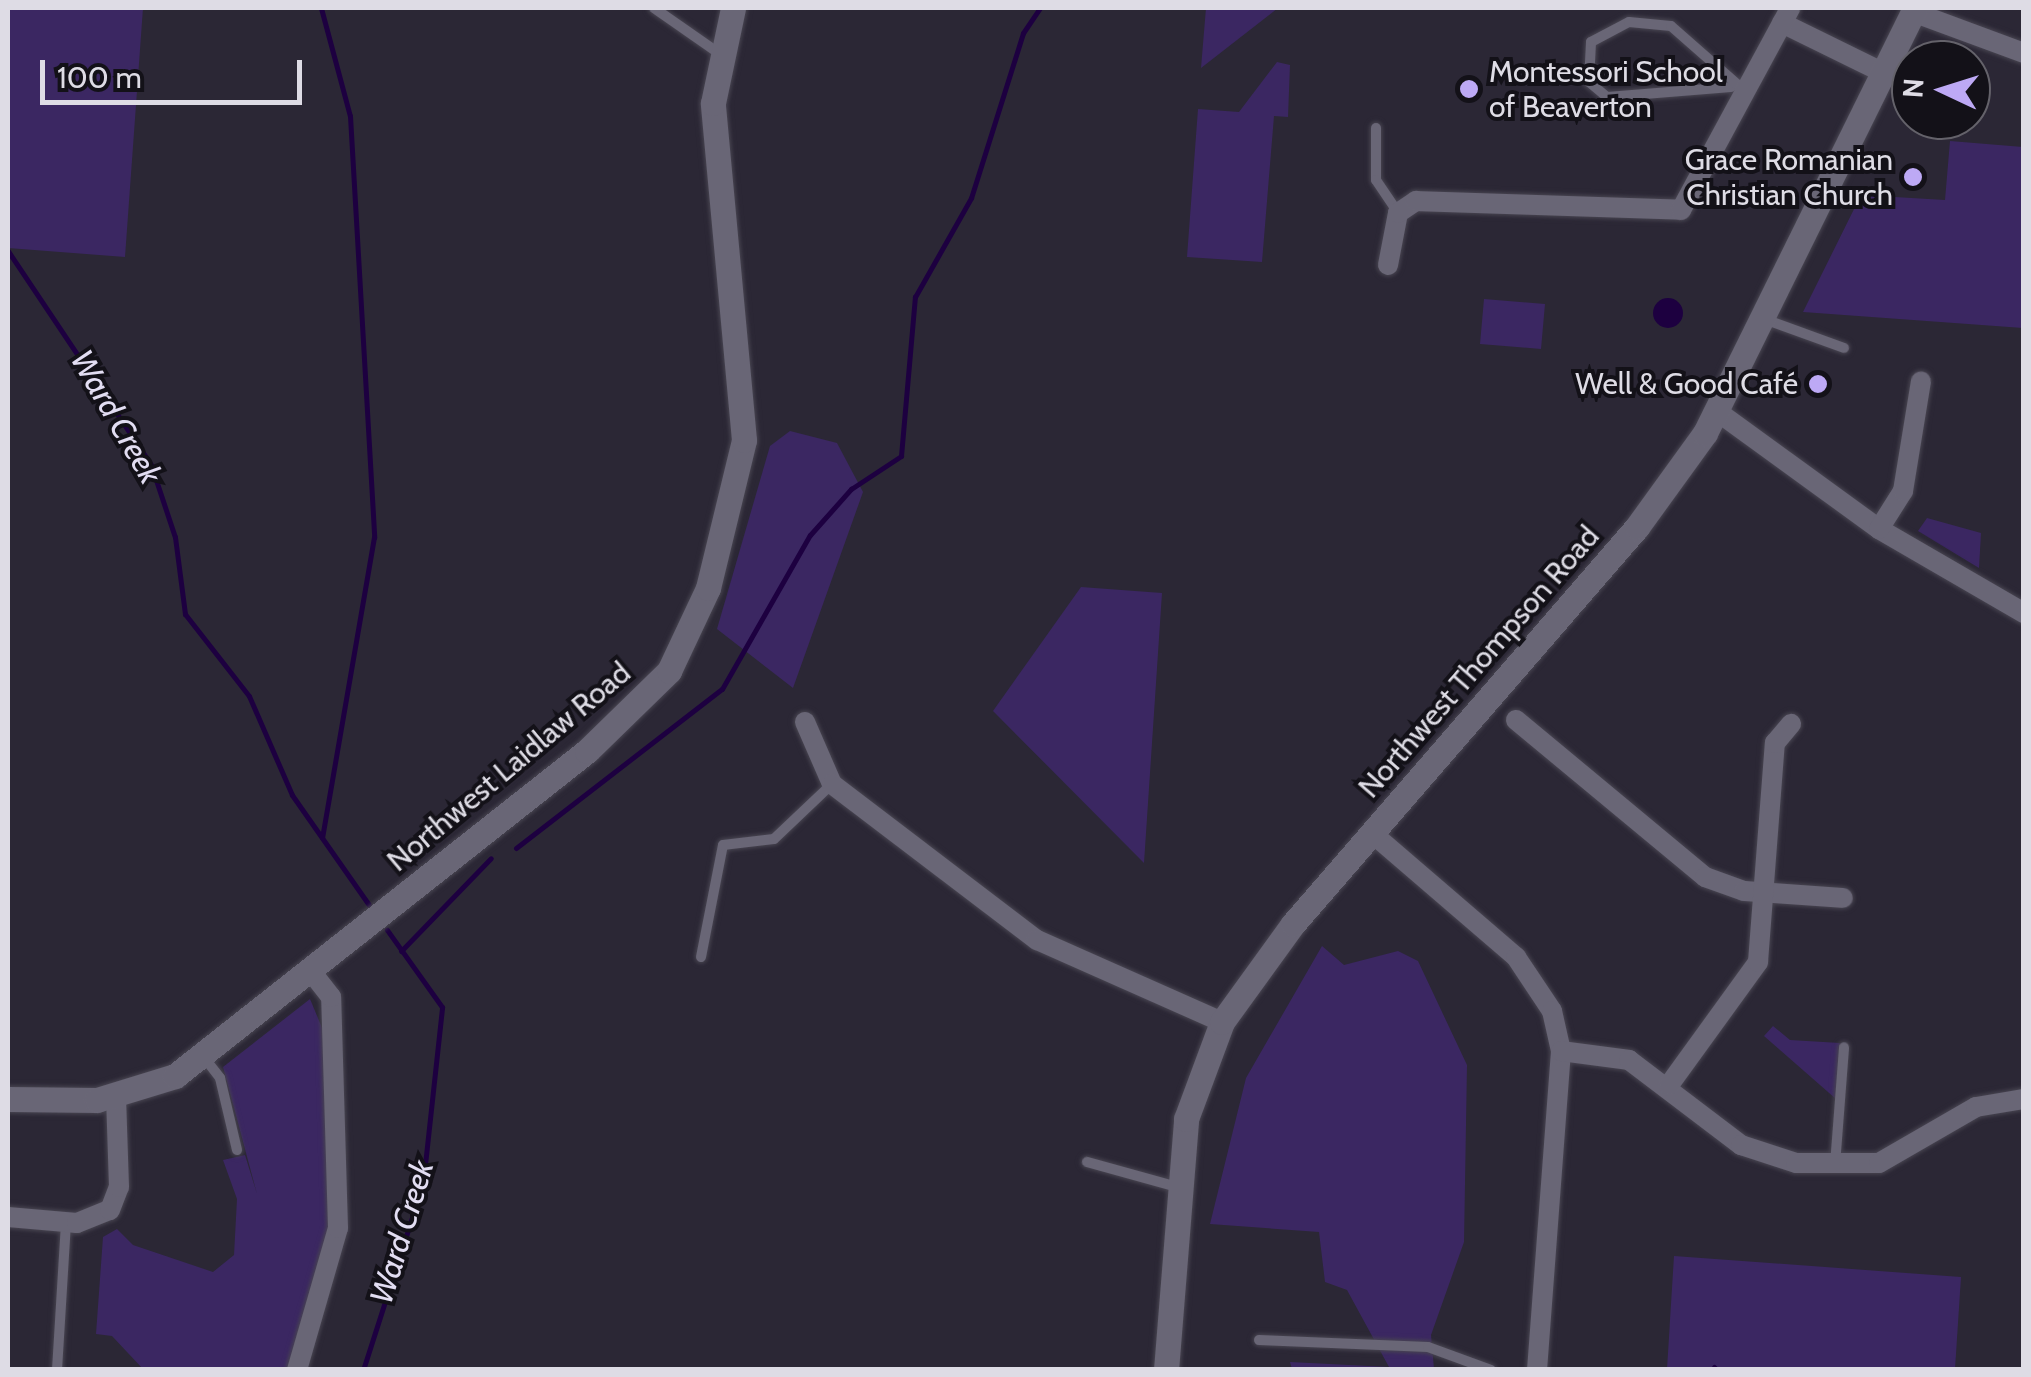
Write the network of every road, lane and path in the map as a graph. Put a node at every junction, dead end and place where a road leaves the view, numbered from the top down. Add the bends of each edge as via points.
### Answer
1 (654, 8) edge
2 (733, 8) edge
3 (1914, 10) edge
4 (1786, 15) edge
5 (717, 52) junction
6 (2024, 52) edge
7 (1884, 73) junction
8 (1739, 90) junction
9 (1376, 128) dead end
10 (1398, 213) junction
11 (1388, 265) dead end
12 (1764, 318) junction
13 (1844, 348) dead end
14 (1921, 381) dead end
15 (1718, 412) junction
16 (1879, 529) junction
17 (2024, 613) edge
18 (1516, 720) dead end
19 (805, 722) dead end
20 (1791, 724) dead end
21 (832, 784) junction
22 (1373, 834) junction
23 (1766, 893) junction
24 (1843, 898) dead end
25 (701, 957) dead end
26 (311, 971) junction
27 (1222, 1022) junction
28 (1844, 1047) dead end
29 (1561, 1051) junction
30 (203, 1056) junction
31 (1669, 1085) junction
32 (116, 1096) junction
33 (8, 1099) edge
34 (2024, 1099) edge
35 (231, 1127) junction
36 (215, 1131) dead end
37 (236, 1150) dead end
38 (1086, 1162) dead end
39 (1835, 1166) junction
40 (1177, 1187) junction
41 (8, 1217) edge
42 (66, 1222) junction
43 (1259, 1340) dead end
44 (57, 1370) edge
45 (298, 1370) edge
46 (1166, 1370) edge
47 (1491, 1370) edge
48 (1537, 1370) edge

1 - 5 lane
2 - 5 street, Northwest Laidlaw Road
3 - 6 street
3 - 7 street, Northwest Thompson Road
4 - 7 street
4 - 8 street
5 - 26 street, Northwest Laidlaw Road via 714,128 744,440 732,514 689,635 632,713
7 - 12 street, Northwest Thompson Road
8 - 8 lane via 1695,39 1671,26 1629,22 1592,42 1589,82 1607,97
8 - 10 street via 1681,210 1646,216 1444,200
9 - 10 lane via 1376,180
10 - 11 street
12 - 13 lane
12 - 15 street, Northwest Thompson Road
14 - 16 street via 1903,491
15 - 16 street
15 - 22 street, Northwest Thompson Road via 1638,526
16 - 17 street
18 - 23 street via 1706,877
19 - 21 street
20 - 23 street via 1776,743
21 - 25 lane via 774,839 723,846
21 - 27 street via 1053,950
22 - 27 street, Northwest Thompson Road
22 - 29 street via 1536,978
23 - 24 street
23 - 31 street via 1748,984
26 - 30 street, Northwest Laidlaw Road
26 - 45 street via 331,997 338,1228
27 - 40 street, Northwest Thompson Road via 1190,1106
28 - 39 lane
29 - 31 street via 1615,1054
29 - 48 street
30 - 32 street, Northwest Laidlaw Road
30 - 35 lane via 220,1078
31 - 39 street via 1741,1145
32 - 33 street, Northwest Laidlaw Road
32 - 42 street via 116,1202 102,1216
34 - 39 street via 1976,1107 1897,1156
35 - 36 lane
35 - 37 lane
38 - 40 lane
40 - 46 street, Northwest Thompson Road
41 - 42 street
42 - 44 lane
43 - 47 lane via 1428,1346

